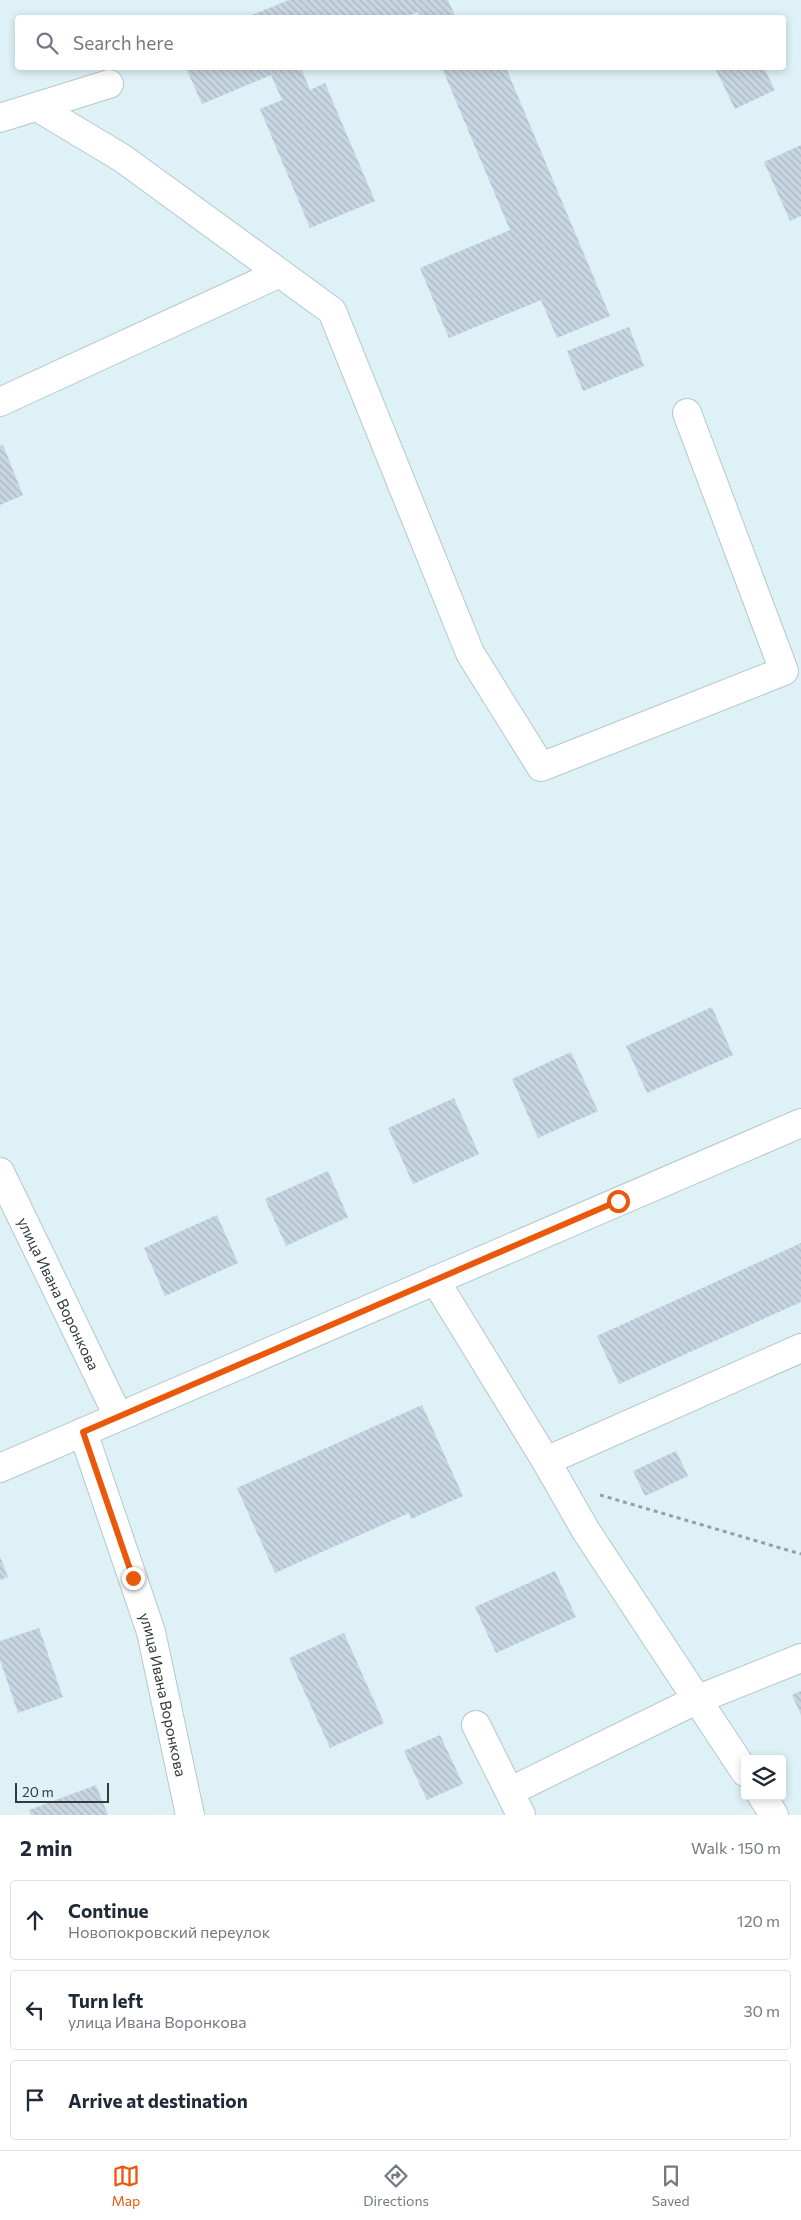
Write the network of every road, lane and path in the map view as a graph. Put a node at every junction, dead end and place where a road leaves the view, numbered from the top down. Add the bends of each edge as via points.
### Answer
1 (110, 84) dead end
2 (37, 107) junction
3 (0, 118) edge
4 (280, 273) junction
5 (0, 402) edge
6 (687, 413) dead end
7 (801, 1122) edge
8 (0, 1172) edge
9 (435, 1280) junction
10 (801, 1348) edge
11 (118, 1416) junction
12 (83, 1432) junction
13 (0, 1468) edge
14 (551, 1472) junction
15 (801, 1554) edge
16 (801, 1658) edge
17 (696, 1700) junction
18 (476, 1725) dead end
19 (741, 1766) edge
20 (765, 1800) edge
21 (516, 1803) edge
22 (190, 1815) edge
23 (774, 1815) edge

1 - 2 street
2 - 3 street
2 - 4 street via 122,158
4 - 5 street
4 - 6 street via 332,311 470,653 541,767 784,671
7 - 9 street
8 - 11 street, улица Ивана Воронкова
9 - 11 street
9 - 14 street
10 - 14 street
11 - 12 street
12 - 13 street
12 - 22 street, улица Ивана Воронкова via 151,1632
14 - 15 path
14 - 17 street
16 - 17 street
17 - 19 street
17 - 21 street
18 - 21 street
20 - 23 street

